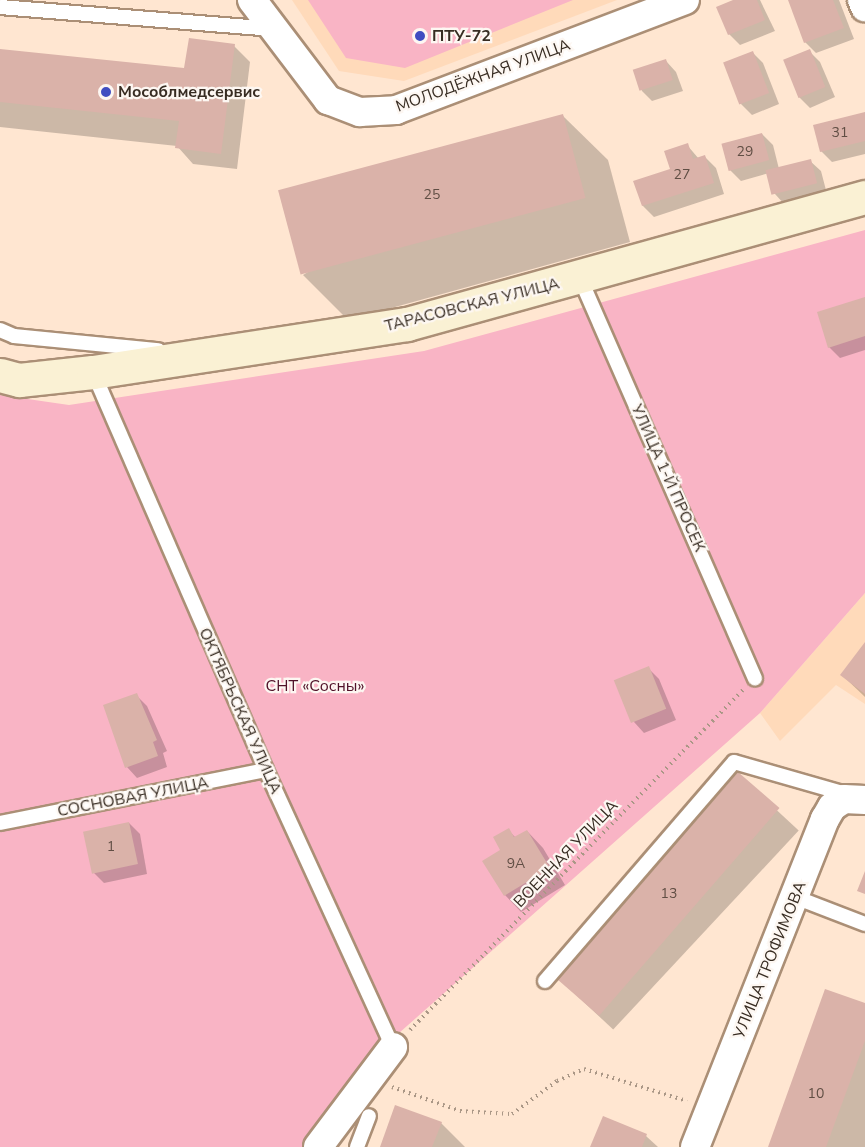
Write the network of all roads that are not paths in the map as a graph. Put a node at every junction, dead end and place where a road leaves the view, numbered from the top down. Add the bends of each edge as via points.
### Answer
1 (252, 0) edge
2 (685, 0) edge
3 (862, 0) edge
4 (0, 7) edge
5 (865, 7) edge
6 (272, 29) junction
7 (865, 197) edge
8 (580, 278) junction
9 (0, 330) edge
10 (214, 355) junction
11 (93, 372) junction
12 (0, 375) edge
13 (755, 678) road end
14 (266, 770) junction
15 (861, 798) edge
16 (0, 823) edge
17 (795, 897) junction
18 (865, 924) edge
19 (545, 981) dead end
20 (393, 1047) joint
21 (369, 1116) road end
22 (318, 1147) edge
23 (357, 1147) edge
24 (695, 1147) edge

1 - 6 street, МОЛОДЁЖНАЯ УЛИЦА
2 - 6 street, МОЛОДЁЖНАЯ УЛИЦА via 396,110 360,112 328,100
3 - 5 street
4 - 6 lane
7 - 8 street, ТАРАСОВСКАЯ УЛИЦА
8 - 10 street, ТАРАСОВСКАЯ УЛИЦА via 407,324
8 - 13 lane, УЛИЦА 1-Й ПРОСЕК
9 - 10 lane via 14,336
10 - 11 street, ТАРАСОВСКАЯ УЛИЦА
11 - 12 street, ТАРАСОВСКАЯ УЛИЦА via 19,380
11 - 14 lane, ОКТЯБРЬСКАЯ УЛИЦА
14 - 16 lane, СОСНОВАЯ УЛИЦА
14 - 20 lane, ОКТЯБРЬСКАЯ УЛИЦА
15 - 17 street, УЛИЦА ТРОФИМОВА via 832,807
15 - 19 lane via 734,762
17 - 18 lane
17 - 24 street, УЛИЦА ТРОФИМОВА
20 - 22 street
21 - 23 lane

